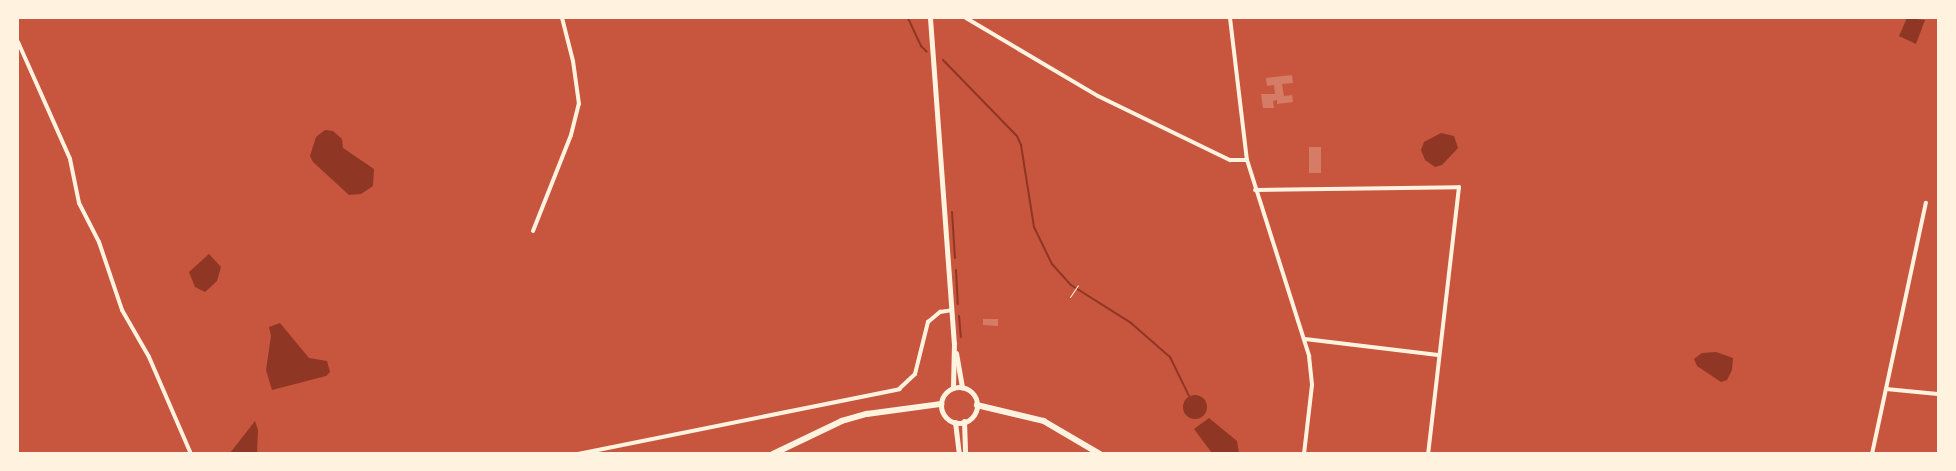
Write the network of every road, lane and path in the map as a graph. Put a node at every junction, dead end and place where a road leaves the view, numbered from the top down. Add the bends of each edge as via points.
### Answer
1 (562, 18) edge
2 (930, 18) edge
3 (966, 18) edge
4 (1230, 18) edge
5 (18, 42) edge
6 (1247, 160) junction
7 (1255, 190) junction
8 (1926, 203) dead end
9 (533, 231) dead end
10 (1078, 285) dead end
11 (1070, 298) dead end
12 (952, 310) junction
13 (1305, 338) junction
14 (954, 343) junction
15 (1438, 355) junction
16 (962, 387) junction
17 (953, 388) junction
18 (1886, 389) junction
19 (1938, 394) edge
20 (941, 404) junction
21 (977, 405) junction
22 (955, 422) junction
23 (964, 422) junction
24 (191, 454) edge
25 (578, 454) edge
26 (773, 454) edge
27 (959, 454) edge
28 (965, 454) edge
29 (1100, 454) edge
30 (1304, 454) edge
31 (1428, 454) edge
32 (1872, 454) edge

1 - 9 street via 579,104 571,135
2 - 12 main road
3 - 6 street via 1098,96 1230,160
4 - 6 street
5 - 24 street via 70,159 79,203 99,242 122,310 150,358
6 - 7 street
7 - 13 street
7 - 15 street via 1459,187
8 - 18 street
10 - 11 path
12 - 14 main road
12 - 25 street via 940,312 928,322 915,374 899,389
13 - 15 street
13 - 30 street via 1312,385
14 - 16 main road
14 - 17 main road
15 - 31 street
16 - 17 main road
16 - 21 main road via 974,396
17 - 20 main road via 944,394
18 - 19 street
18 - 32 street
20 - 22 main road via 947,417
20 - 26 main road via 867,414 842,421
21 - 23 main road via 973,415
21 - 29 main road via 1044,421
22 - 23 main road
22 - 27 main road
23 - 28 main road

